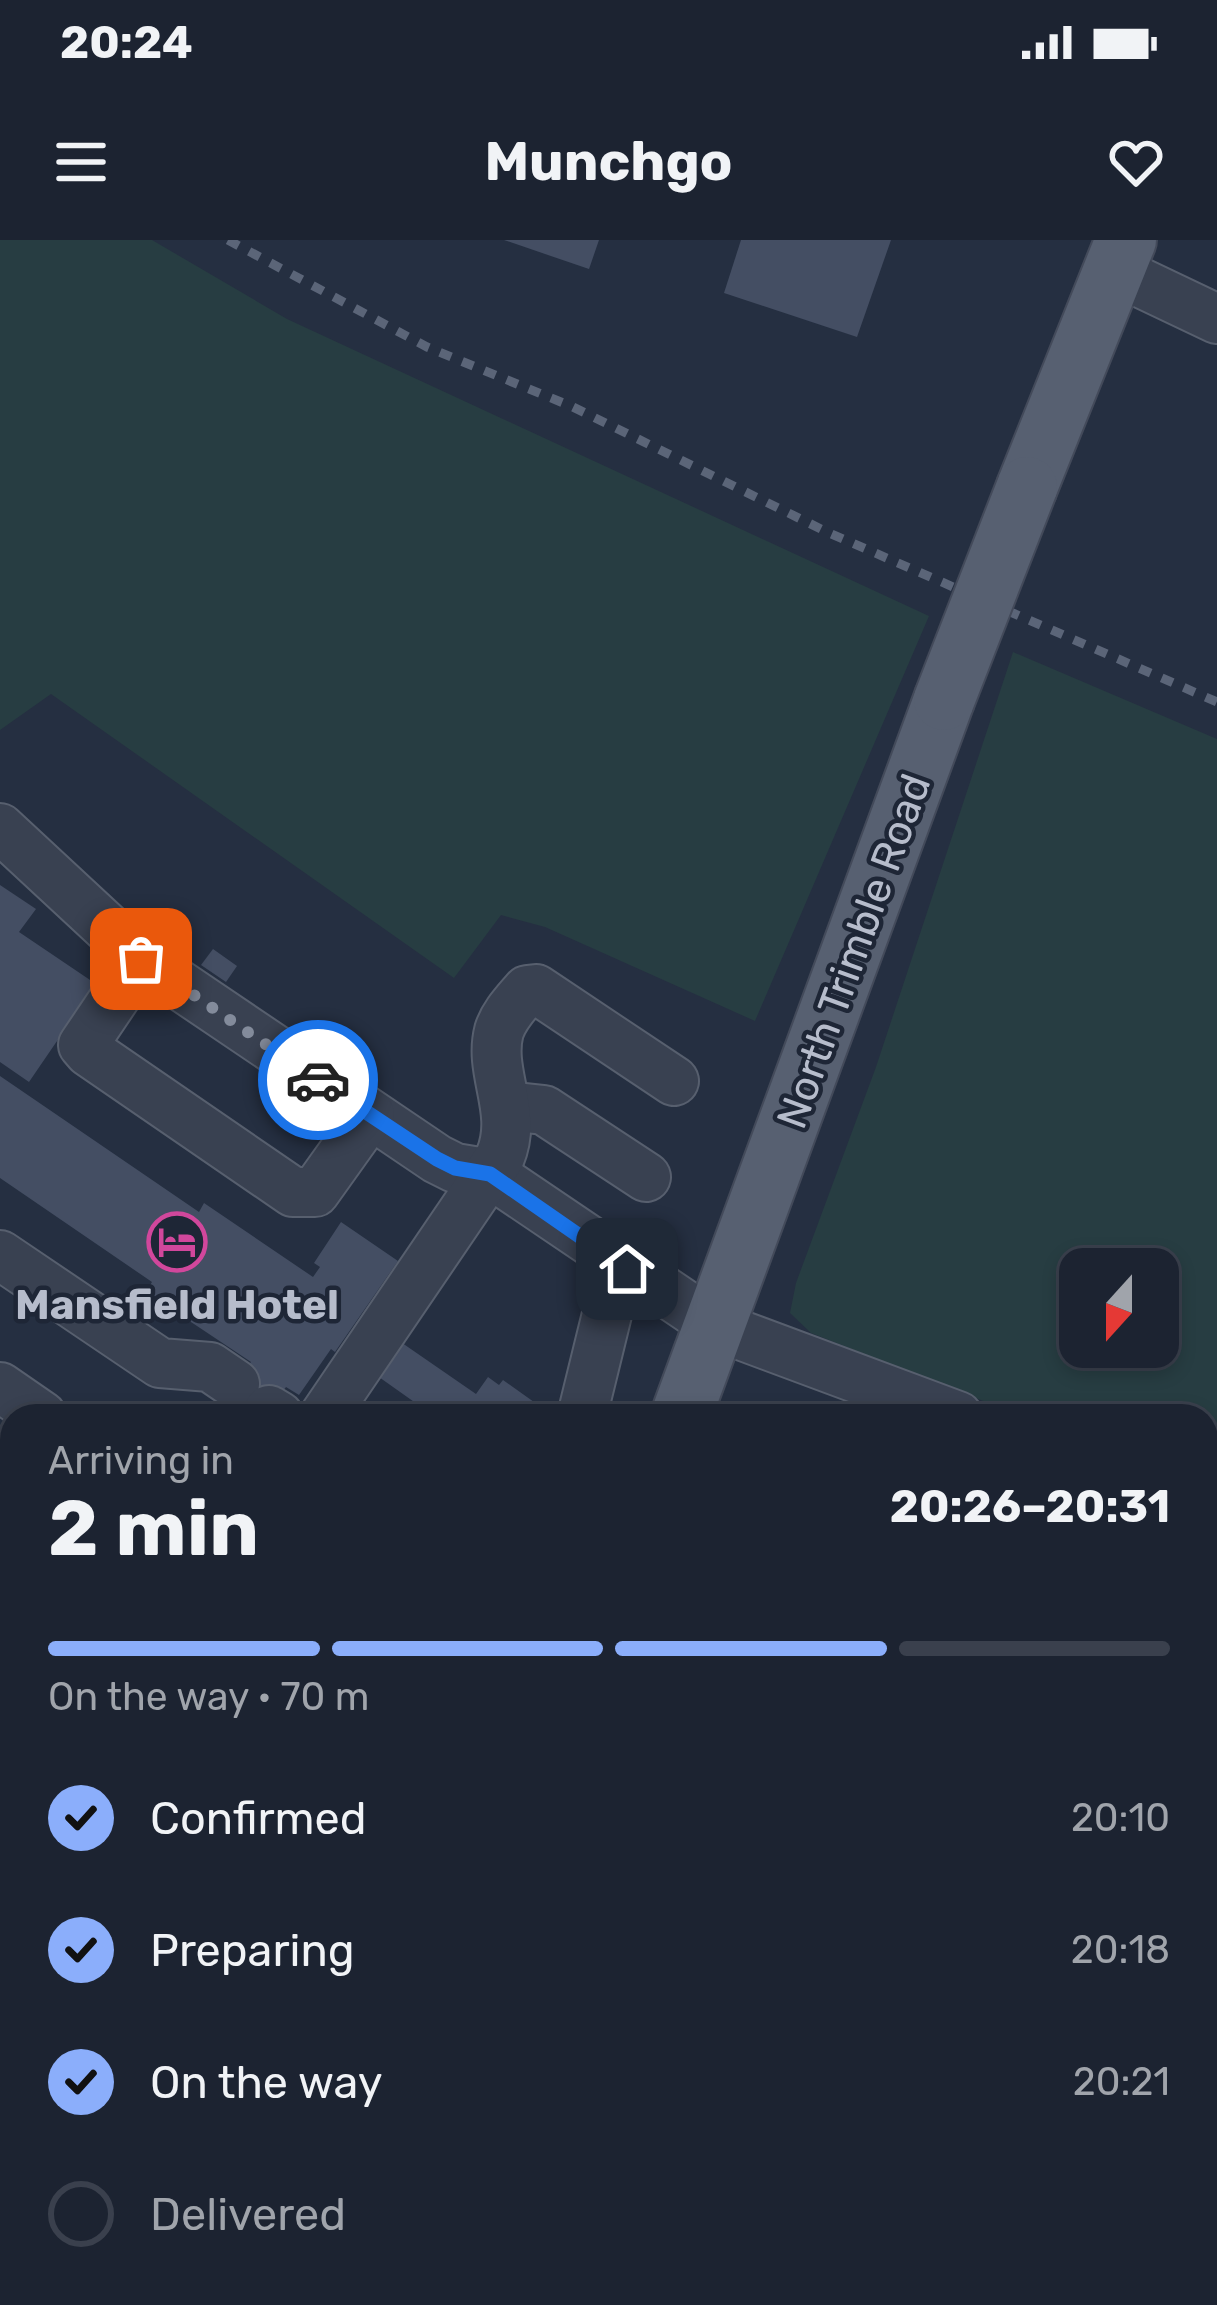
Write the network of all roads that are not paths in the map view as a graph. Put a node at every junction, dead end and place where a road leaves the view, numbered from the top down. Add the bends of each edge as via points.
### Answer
1 (1120, 255) edge
2 (1217, 319) edge
3 (0, 827) edge
4 (141, 959) junction
5 (674, 1082) dead end
6 (507, 1106) junction
7 (370, 1115) junction
8 (490, 1174) junction
9 (646, 1177) dead end
10 (0, 1255) edge
11 (627, 1269) junction
12 (716, 1325) junction
13 (261, 1403) edge
14 (332, 1404) edge
15 (585, 1404) edge
16 (686, 1404) edge
17 (913, 1404) edge

1 - 2 street
1 - 12 main road, North Trimble Road, bridge via 944,700
3 - 4 street
4 - 7 street
4 - 7 street via 83,1045 293,1192 315,1192
5 - 6 street via 536,989 526,990 500,1028
6 - 8 street via 506,1142
6 - 9 street via 544,1110
7 - 8 street via 455,1168
8 - 11 street
8 - 14 street
10 - 13 street via 160,1363 210,1367
11 - 12 street
11 - 15 street via 611,1298
12 - 16 main road, North Trimble Road
12 - 17 street

